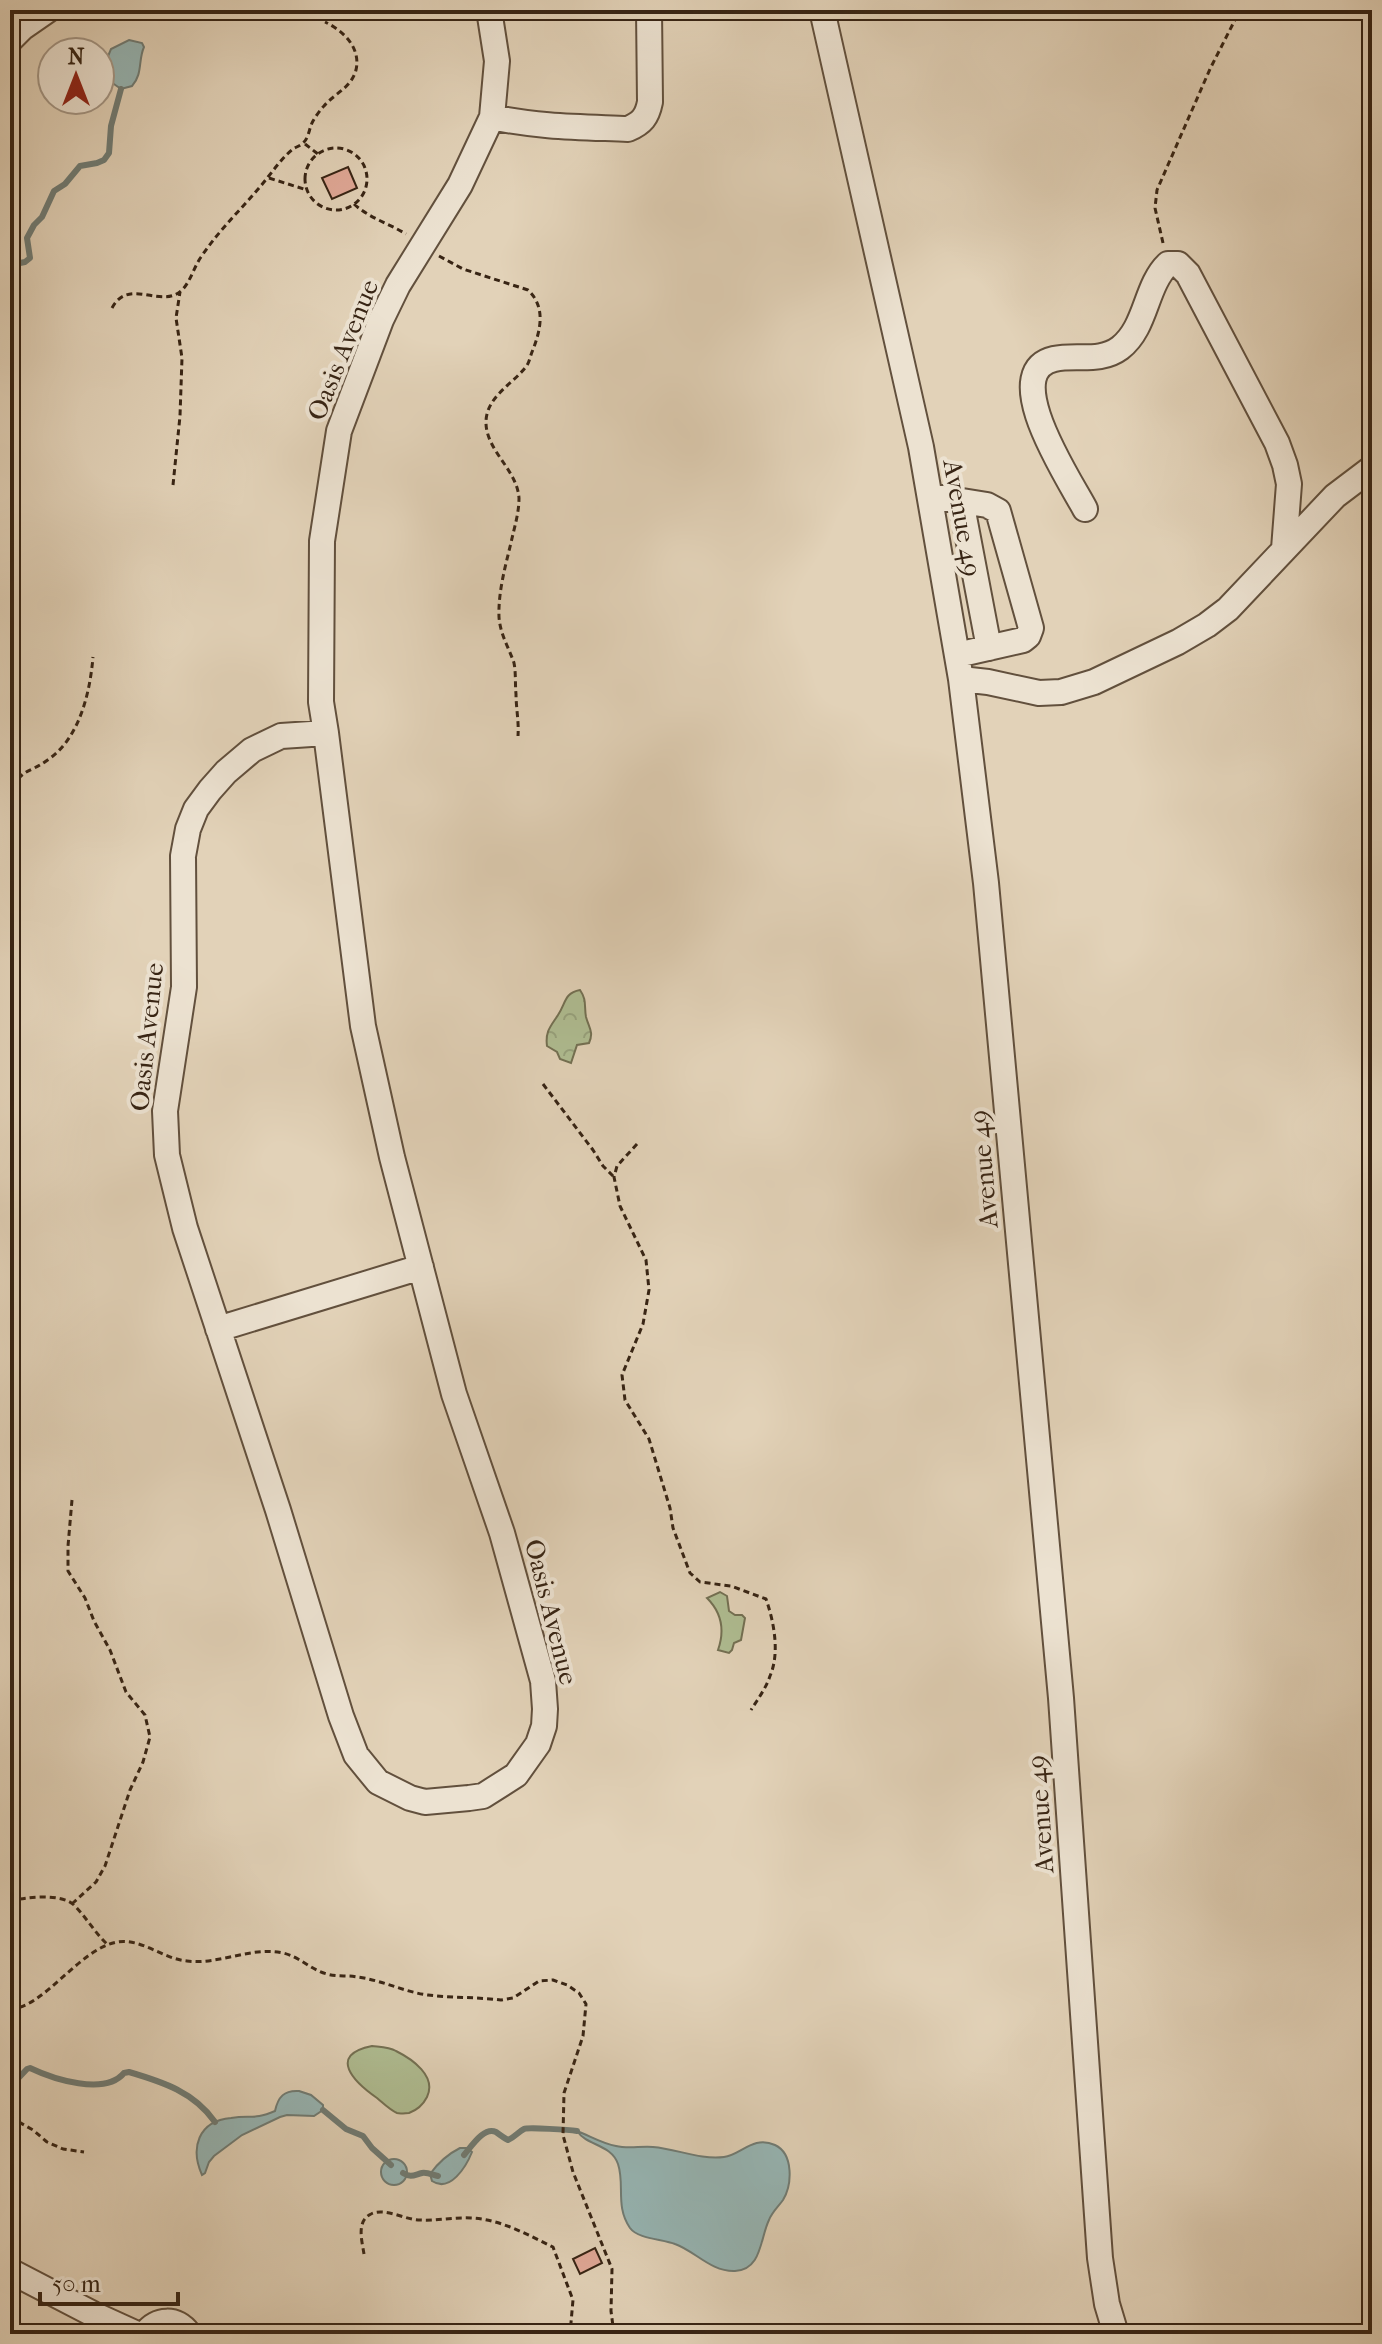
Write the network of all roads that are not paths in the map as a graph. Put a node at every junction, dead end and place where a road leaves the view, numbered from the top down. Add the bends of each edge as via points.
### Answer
1 (48, 10) edge
2 (489, 10) edge
3 (649, 10) edge
4 (822, 10) edge
5 (10, 40) edge
6 (492, 117) junction
7 (1372, 468) edge
8 (931, 496) junction
9 (961, 501) junction
10 (1085, 509) dead end
11 (1284, 549) junction
12 (989, 648) junction
13 (959, 667) junction
14 (326, 733) junction
15 (421, 1267) junction
16 (218, 1329) junction
17 (10, 2271) edge
18 (137, 2334) edge
19 (145, 2334) edge
20 (189, 2334) edge
21 (1116, 2334) edge

1 - 5 street
2 - 6 street, Oasis Avenue via 497,61
3 - 6 street via 650,102 638,125 554,126
4 - 8 street, Avenue 49
6 - 14 street, Oasis Avenue via 460,185 398,285 339,431 322,541 321,702
7 - 11 street via 1335,496
8 - 9 street
8 - 13 street, Avenue 49
9 - 12 street
9 - 12 street via 998,511 1031,628 1023,640
10 - 11 street via 1039,422 1032,396 1034,376 1051,360 1090,358 1120,348 1136,329 1159,272 1178,264 1277,443 1289,484
11 - 13 street via 1207,625 1094,682 1039,693 988,682
12 - 13 street
13 - 21 street, Avenue 49 via 986,883 1059,1682 1100,2258
14 - 15 street, Oasis Avenue via 363,1026
14 - 16 street, Oasis Avenue via 281,736 252,750 226,772 196,809 183,856 184,987 165,1111 167,1155
15 - 16 street
15 - 16 street, Oasis Avenue via 454,1394 502,1533 543,1681 538,1744 516,1775 483,1796 425,1802 410,1798 378,1782 356,1755
17 - 18 street
19 - 20 street via 154,2324 170,2321

